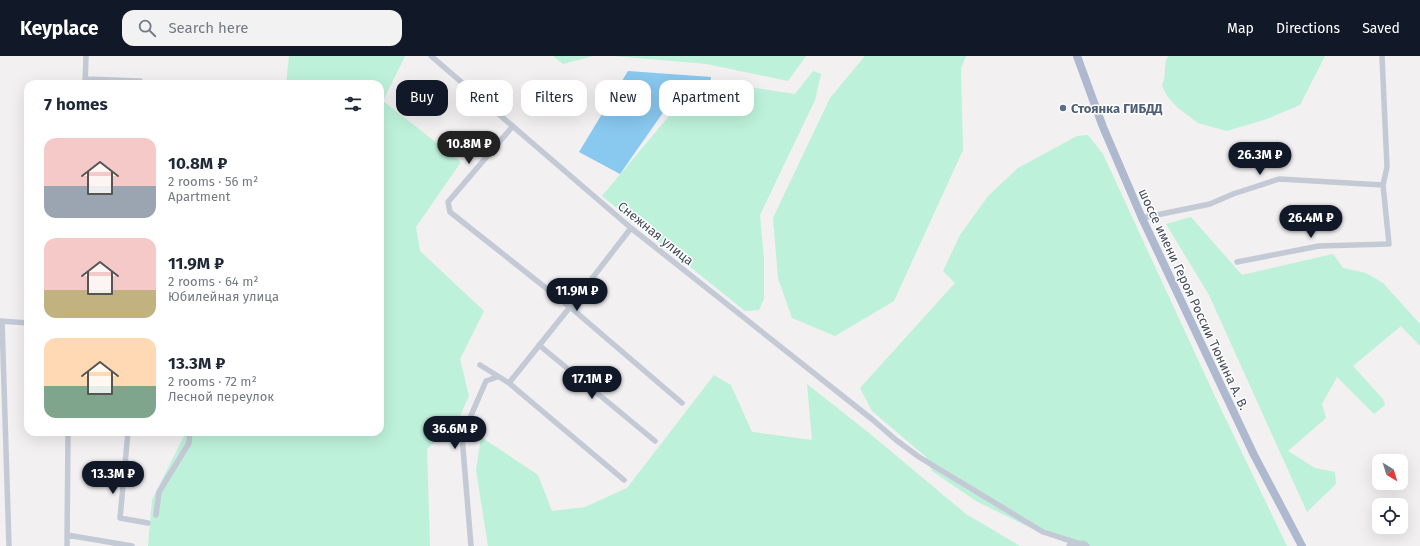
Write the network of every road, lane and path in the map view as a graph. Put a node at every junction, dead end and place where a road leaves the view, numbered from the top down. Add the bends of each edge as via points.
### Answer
1 (86, 56) edge
2 (431, 56) edge
3 (1077, 56) edge
4 (1382, 56) edge
5 (85, 80) edge
6 (513, 126) junction
7 (1383, 185) junction
8 (1142, 218) junction
9 (631, 228) junction
10 (1237, 262) dead end
11 (570, 307) junction
12 (1, 321) edge
13 (24, 323) edge
14 (539, 345) junction
15 (480, 365) dead end
16 (497, 377) junction
17 (509, 383) junction
18 (682, 403) dead end
19 (68, 436) edge
20 (128, 436) edge
21 (190, 436) edge
22 (655, 441) dead end
23 (624, 480) dead end
24 (156, 515) dead end
25 (148, 523) dead end
26 (67, 535) junction
27 (1085, 545) edge
28 (9, 546) edge
29 (67, 546) edge
30 (132, 546) edge
31 (471, 546) edge
32 (1070, 546) edge
33 (1302, 546) edge

1 - 5 street
2 - 6 street, Снежная улица
3 - 8 main road, шоссе имени Героя России Тюнина А. В. via 1103,127
4 - 7 street via 1387,167
6 - 9 street, Снежная улица
6 - 11 street via 448,202 450,212
7 - 8 street via 1279,179 1210,204
7 - 10 street via 1389,244 1319,246
8 - 33 main road, шоссе имени Героя России Тюнина А. В. via 1254,455
9 - 11 street
9 - 27 street, Снежная улица via 919,457 1043,532
11 - 14 street
11 - 18 street
12 - 13 street
12 - 28 street
14 - 17 street
14 - 22 street
15 - 16 street
16 - 17 street
16 - 31 street via 486,381 462,436
17 - 23 street
19 - 26 street
20 - 25 street via 120,518
21 - 24 street via 189,443 159,492
26 - 29 street
26 - 30 street
27 - 32 street

